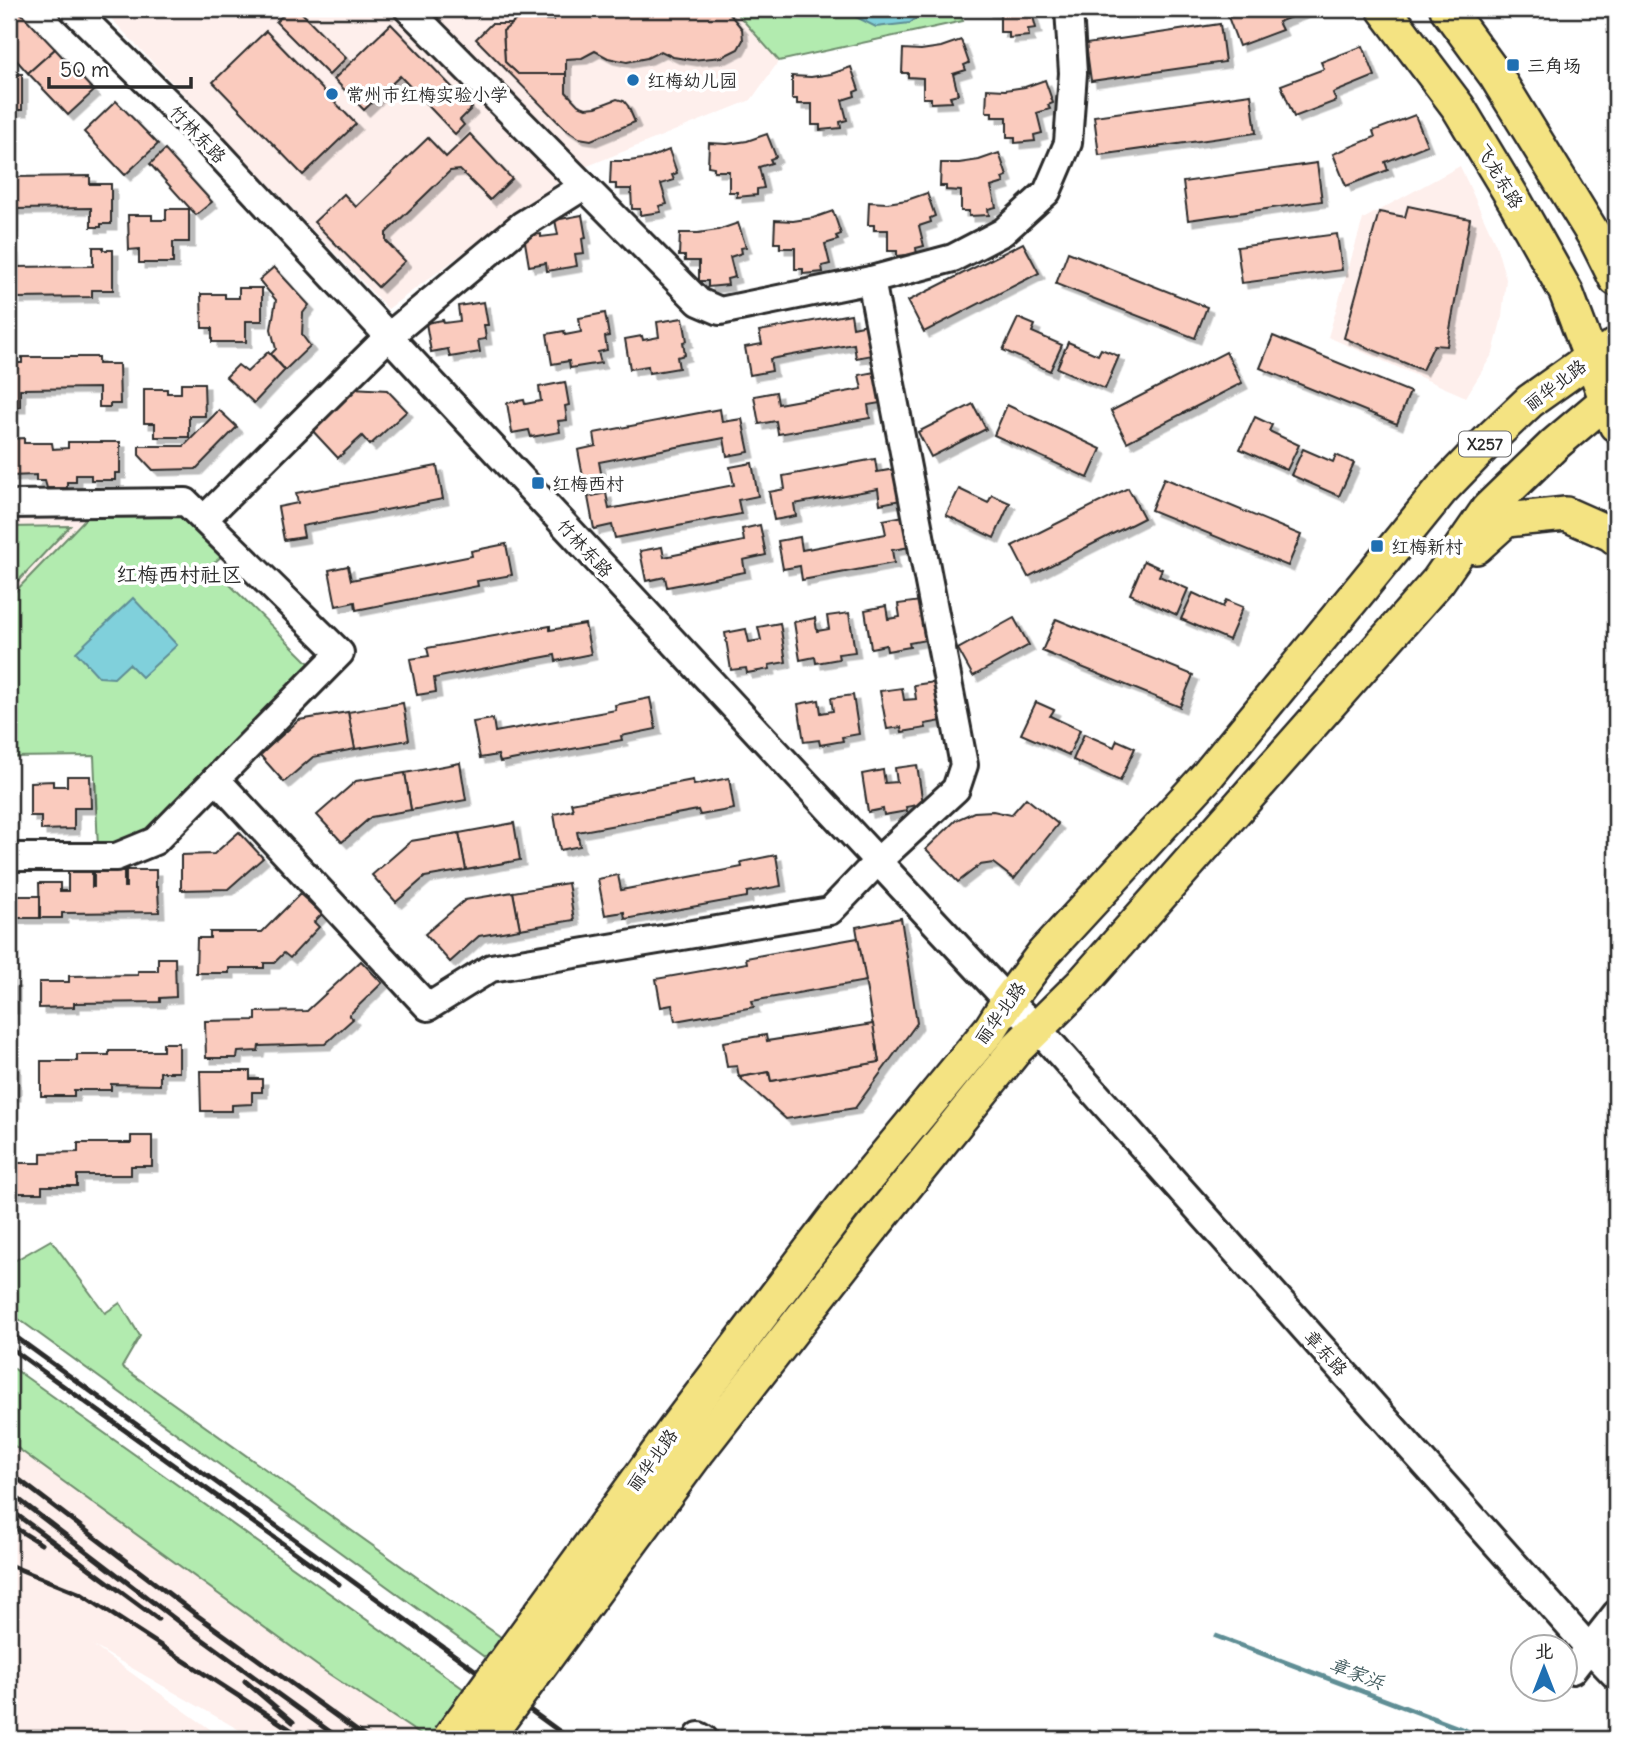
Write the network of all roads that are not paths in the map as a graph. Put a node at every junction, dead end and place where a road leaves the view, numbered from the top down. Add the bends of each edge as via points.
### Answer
1 (73, 9) edge
2 (408, 9) edge
3 (1069, 9) edge
4 (1384, 9) edge
5 (1447, 9) edge
6 (584, 186) junction
7 (1616, 279) edge
8 (871, 280) junction
9 (388, 337) junction
10 (1604, 352) edge
11 (1613, 406) edge
12 (9, 505) edge
13 (204, 519) junction
14 (1616, 538) edge
15 (1437, 581) junction
16 (216, 779) junction
17 (9, 857) edge
18 (878, 861) junction
19 (1009, 1001) junction
20 (1037, 1028) junction
21 (1616, 1614) edge
22 (1589, 1648) junction
23 (1580, 1660) edge
24 (1616, 1676) edge
25 (449, 1739) edge
26 (486, 1739) edge

1 - 9 street, 竹林东路 via 204,138
2 - 6 street
3 - 8 street via 1073,73 1068,143 1047,192 1003,232 953,258
4 - 10 main road, 飞龙东路 via 1458,107
5 - 7 main road via 1496,76
6 - 8 street via 699,303 720,311
6 - 9 street via 522,225
8 - 18 street via 964,765 956,789
9 - 13 street
9 - 18 street, 竹林东路
10 - 11 main road, 飞龙东路
10 - 19 main road, 丽华北路 / X257 via 1530,401 1441,490 1207,776 1044,953
11 - 15 main road, 丽华北路 via 1555,444 1488,509
12 - 13 street via 186,502
13 - 16 street via 340,653
14 - 15 main road via 1566,514 1506,520
15 - 20 main road, 丽华北路 via 1082,984
16 - 17 street via 155,841 116,857
16 - 18 street via 428,1007 491,968 830,911
18 - 19 street, 竹林东路
19 - 20 street, 竹林东路
19 - 25 main road, 丽华北路, bridge via 843,1207
20 - 22 street, 章东路
20 - 26 main road, 丽华北路, bridge via 872,1228 699,1450
21 - 22 street
22 - 23 street
22 - 24 street, 章东路

